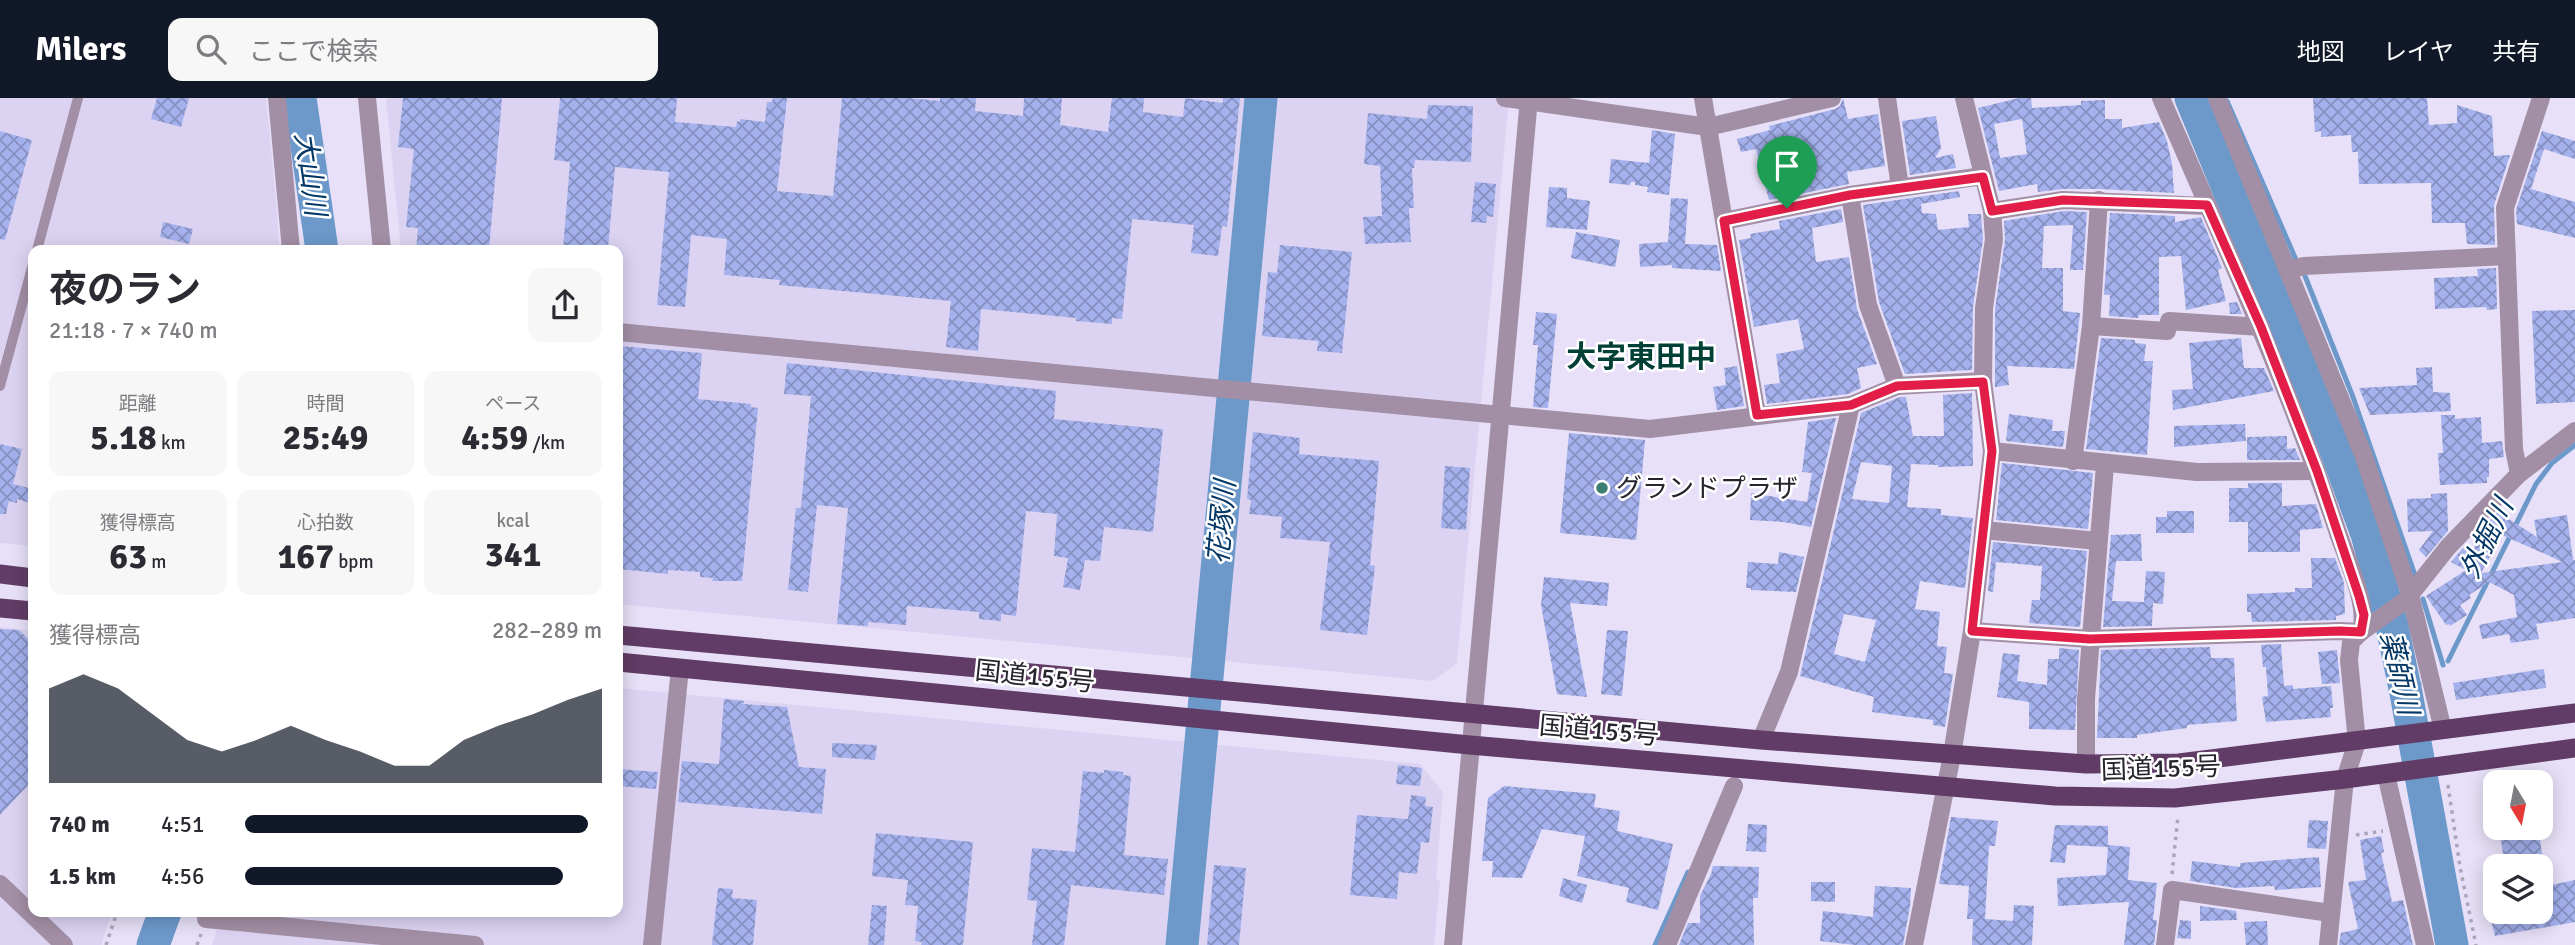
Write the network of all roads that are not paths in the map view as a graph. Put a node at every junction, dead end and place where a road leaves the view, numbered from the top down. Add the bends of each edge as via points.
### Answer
1 (78, 98) edge
2 (277, 98) edge
3 (367, 98) edge
4 (1505, 98) edge
5 (1703, 98) edge
6 (1832, 98) edge
7 (1887, 98) edge
8 (1964, 98) edge
9 (2161, 98) edge
10 (2217, 98) edge
11 (2541, 98) edge
12 (1529, 99) edge
13 (1708, 127) junction
14 (1983, 177) junction
15 (1900, 187) junction
16 (1850, 195) junction
17 (2099, 200) junction
18 (2207, 205) junction
19 (1992, 211) junction
20 (1724, 221) junction
21 (38, 245) edge
22 (291, 245) edge
23 (382, 245) edge
24 (2507, 256) junction
25 (2290, 271) junction
26 (28, 282) edge
27 (2091, 326) junction
28 (2261, 327) junction
29 (623, 332) edge
30 (1983, 382) junction
31 (0, 386) edge
32 (1897, 386) junction
33 (1851, 405) junction
34 (1757, 415) junction
35 (1500, 416) junction
36 (2575, 431) edge
37 (1992, 451) junction
38 (2073, 461) junction
39 (2105, 465) junction
40 (2317, 471) junction
41 (2519, 474) junction
42 (1983, 530) junction
43 (2098, 541) junction
44 (0, 574) edge
45 (28, 577) edge
46 (2408, 597) junction
47 (0, 608) edge
48 (28, 611) edge
49 (2367, 629) junction
50 (1972, 631) junction
51 (623, 635) edge
52 (2090, 639) junction
53 (623, 662) edge
54 (680, 668) junction
55 (1473, 713) junction
56 (2575, 713) edge
57 (2443, 730) junction
58 (1761, 740) junction
59 (2357, 742) junction
60 (1470, 745) junction
61 (2575, 748) edge
62 (1952, 755) junction
63 (2086, 764) junction
64 (2386, 774) junction
65 (2346, 779) junction
66 (1734, 786) dead end
67 (1945, 787) junction
68 (0, 884) edge
69 (28, 911) edge
70 (2330, 913) junction
71 (35, 917) edge
72 (206, 919) dead end
73 (64, 945) edge
74 (475, 945) edge
75 (652, 945) edge
76 (1452, 945) edge
77 (1667, 945) edge
78 (1914, 945) edge
79 (2165, 945) edge
80 (2328, 945) edge
81 (2425, 945) edge

1 - 21 lane
2 - 22 street
3 - 23 street
4 - 12 street
5 - 13 street
6 - 13 street
7 - 15 street
8 - 14 street
9 - 18 street
10 - 25 street
11 - 24 street via 2506,201
12 - 13 street
12 - 35 street
13 - 20 street
14 - 15 street
14 - 19 street
15 - 16 street
16 - 20 street
16 - 32 street via 1868,305
17 - 18 street
17 - 19 street via 2063,200
17 - 27 street
18 - 28 street
19 - 30 street
20 - 34 street
24 - 25 street via 2304,266
24 - 41 street via 2514,449
25 - 46 street via 2364,454
26 - 31 lane
27 - 28 street via 2167,331 2169,321
27 - 38 street
28 - 40 street
29 - 35 street
30 - 32 street
30 - 37 street
32 - 33 street
33 - 34 street
33 - 58 street via 1788,672
34 - 35 street via 1650,429
35 - 55 street
36 - 41 street
37 - 38 street
37 - 42 street
38 - 39 street
39 - 40 street via 2197,472
39 - 43 street
40 - 49 street
41 - 46 street via 2448,547
42 - 43 street
42 - 50 street
43 - 52 street
44 - 45 highway
46 - 49 street
46 - 57 street
47 - 48 highway
49 - 52 street
49 - 59 street via 2351,642 2349,660
50 - 52 street
50 - 62 street
51 - 55 highway, 国道155号
52 - 63 street
53 - 54 highway, 国道155号
54 - 60 highway, 国道155号
54 - 75 street
55 - 58 highway, 国道155号
55 - 60 street
56 - 57 highway, 国道155号
57 - 59 highway, 国道155号
58 - 62 highway, 国道155号
59 - 63 highway, 国道155号 via 2179,763
59 - 65 street
60 - 67 highway, 国道155号
60 - 76 street
61 - 64 highway, 国道155号
62 - 63 highway, 国道155号
62 - 67 street
64 - 65 highway, 国道155号
64 - 81 street
65 - 67 highway, 国道155号 via 2175,798 2055,796
65 - 70 street
66 - 77 street
67 - 78 street
68 - 69 street
70 - 79 street via 2172,890
70 - 80 street
71 - 73 street
72 - 74 street

